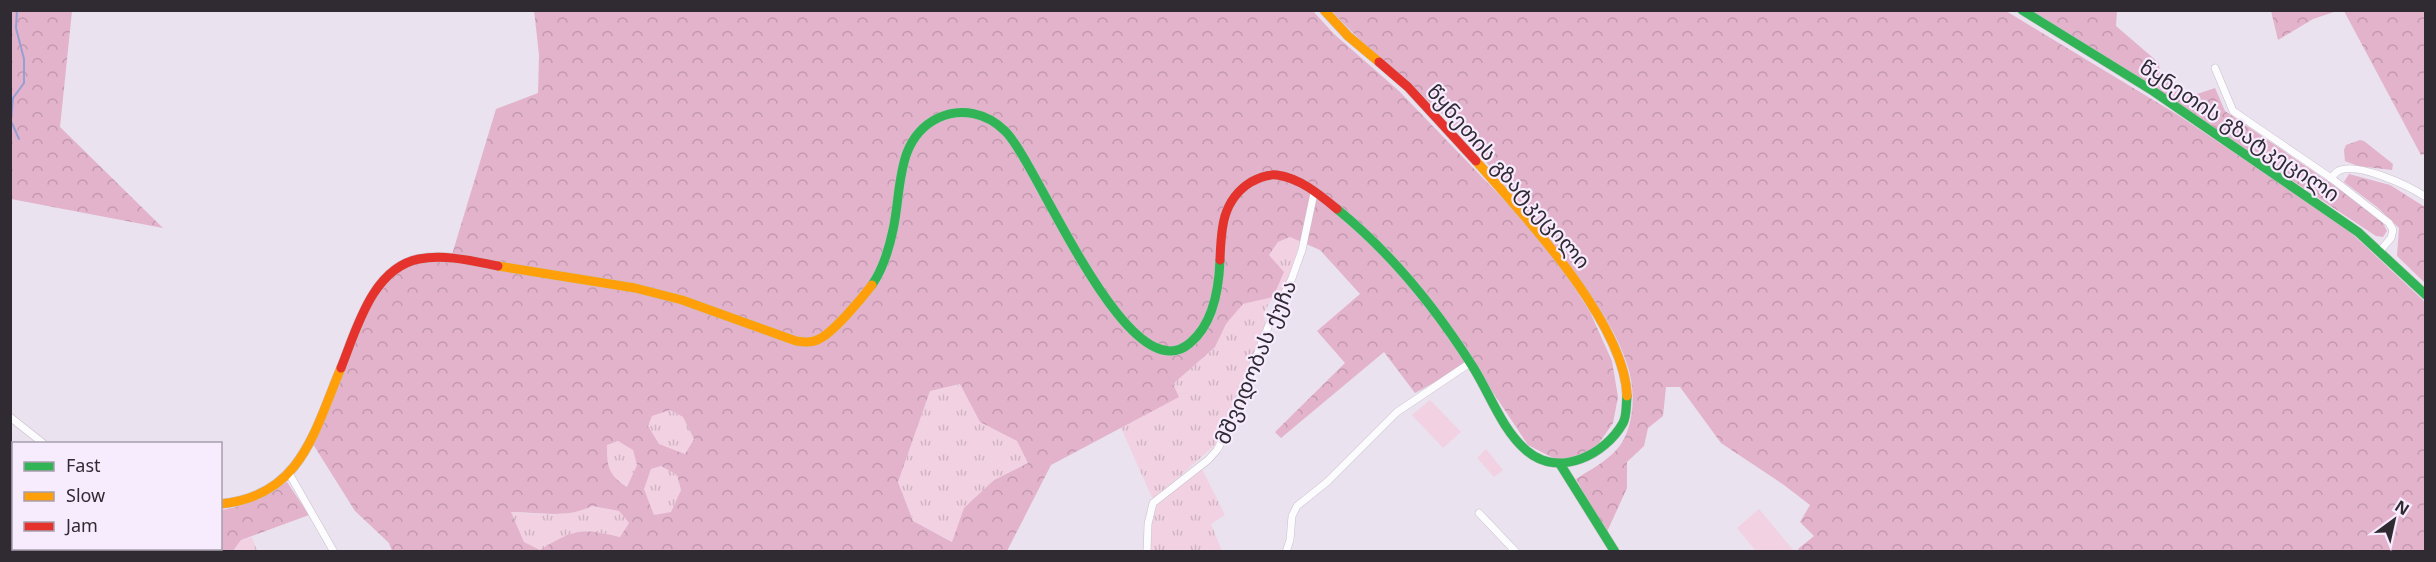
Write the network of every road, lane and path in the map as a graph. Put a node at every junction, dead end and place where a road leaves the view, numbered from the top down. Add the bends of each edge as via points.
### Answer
1 (1324, 10) edge
2 (2022, 10) edge
3 (2215, 68) dead end
4 (2331, 178) junction
5 (1314, 193) junction
6 (2426, 197) edge
7 (2380, 251) junction
8 (2426, 295) edge
9 (1470, 363) junction
10 (10, 417) edge
11 (41, 442) edge
12 (1560, 464) junction
13 (290, 475) junction
14 (222, 504) edge
15 (1479, 513) dead end
16 (334, 552) edge
17 (1146, 552) edge
18 (1286, 552) edge
19 (1516, 552) edge
20 (1615, 552) edge

1 - 12 main road, წყნეთის გზატკეცილი via 1436,116 1548,245 1598,316 1623,375 1627,396 1624,420 1602,449 1587,459
2 - 7 main road, წყნეთის გზატკეცილი via 2153,92 2351,227
3 - 4 street via 2233,111
4 - 6 street via 2339,170 2350,169 2386,176
4 - 7 street via 2389,223 2393,230 2391,238
5 - 9 main road via 1375,242
5 - 13 main road via 1274,174 1254,179 1235,195 1225,211 1220,232 1220,274 1213,305 1191,344 1179,350 1165,351 1149,345 1121,319 1076,254 1010,134 979,114 960,112 923,126 906,150 891,241 875,281 826,336 813,343 796,341 682,300 635,288 451,258 410,262 375,291 311,441
5 - 17 street, მშვიდობას ქუჩა via 1292,278 1265,333 1226,433 1208,460 1153,503
7 - 8 main road, წყნეთის გზატკეცილი
9 - 12 main road via 1518,441 1529,453
9 - 18 street via 1391,417 1327,482 1297,506
10 - 11 street
12 - 20 main road
13 - 14 main road via 245,502
13 - 16 street
15 - 19 street

